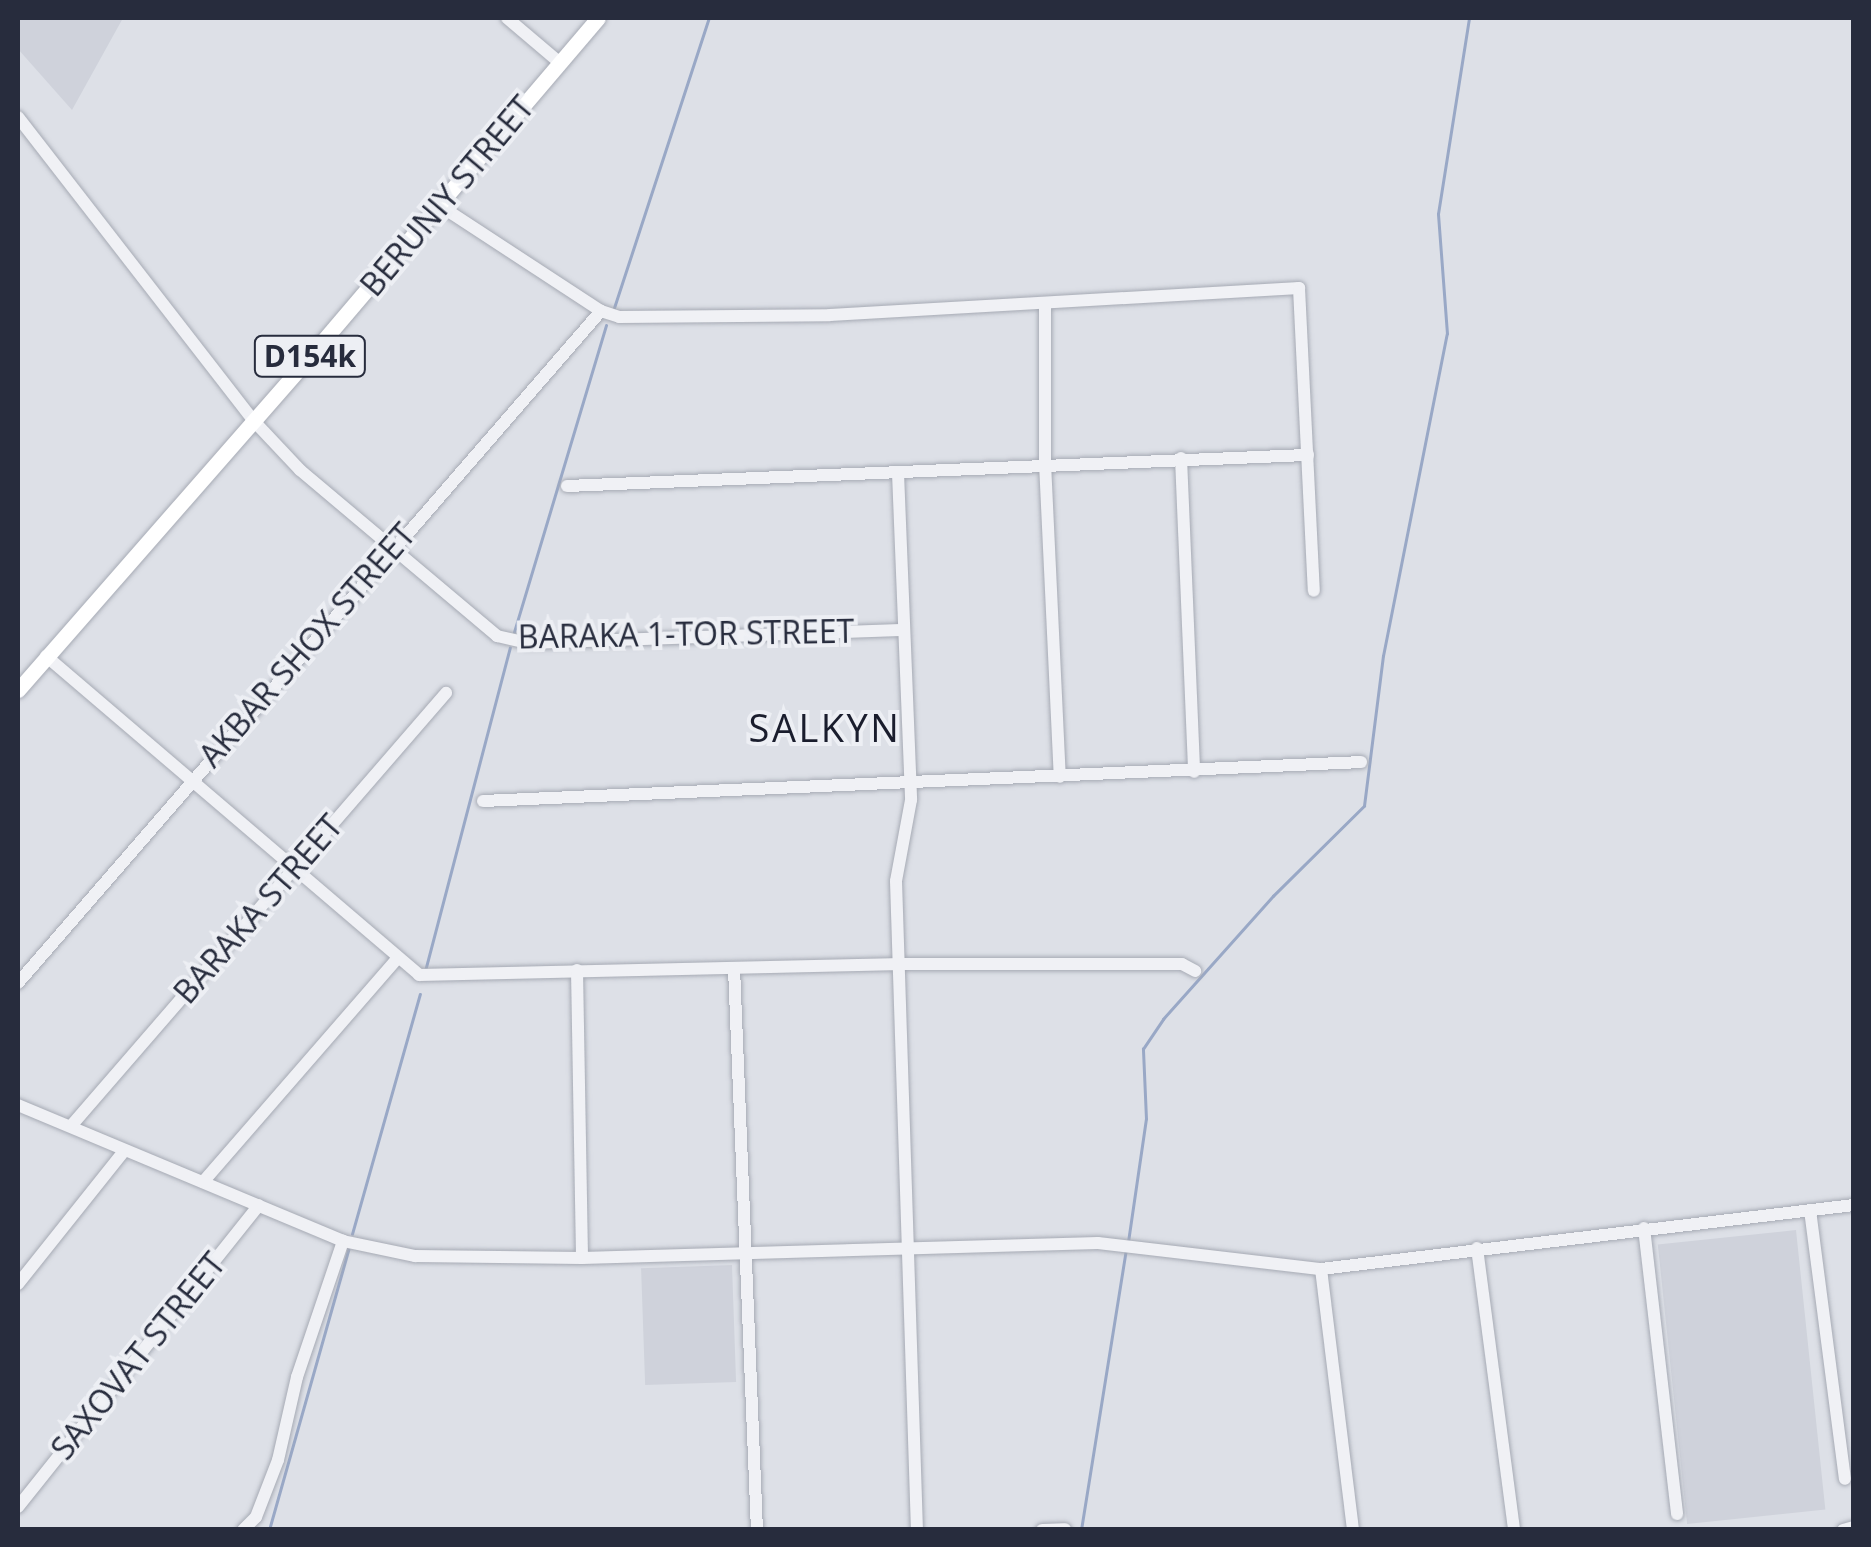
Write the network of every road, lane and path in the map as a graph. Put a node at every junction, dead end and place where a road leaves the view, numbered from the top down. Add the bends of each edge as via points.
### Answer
1 (507, 18) edge
2 (598, 18) edge
3 (560, 63) junction
4 (18, 117) edge
5 (439, 205) junction
6 (1045, 306) junction
7 (600, 311) junction
8 (252, 418) junction
9 (1308, 455) junction
10 (1182, 458) junction
11 (1045, 463) junction
12 (898, 473) junction
13 (567, 486) dead end
14 (392, 548) junction
15 (1314, 590) dead end
16 (902, 630) junction
17 (46, 656) junction
18 (18, 690) edge
19 (446, 693) dead end
20 (1361, 762) dead end
21 (1194, 772) junction
22 (1060, 777) junction
23 (192, 778) junction
24 (910, 783) junction
25 (483, 801) dead end
26 (292, 867) junction
27 (396, 960) junction
28 (902, 964) junction
29 (734, 968) junction
30 (576, 970) junction
31 (1195, 971) dead end
32 (18, 983) edge
33 (18, 1105) edge
34 (71, 1126) junction
35 (125, 1150) junction
36 (203, 1182) junction
37 (259, 1205) junction
38 (1854, 1205) edge
39 (1810, 1210) junction
40 (1644, 1228) junction
41 (343, 1241) junction
42 (908, 1247) junction
43 (1477, 1248) junction
44 (744, 1252) junction
45 (582, 1258) junction
46 (1321, 1269) junction
47 (18, 1284) edge
48 (1845, 1479) dead end
49 (18, 1507) edge
50 (1677, 1514) dead end
51 (1854, 1527) edge
52 (1065, 1529) edge
53 (243, 1530) edge
54 (757, 1530) edge
55 (917, 1530) edge
56 (1042, 1530) edge
57 (1353, 1530) edge
58 (1514, 1530) edge
59 (1843, 1530) edge

1 - 3 street
2 - 3 main road, BERUNIY STREET / D154k
3 - 5 main road, BERUNIY STREET / D154k
4 - 8 street, BARAKA 1-TOR STREET
5 - 7 street
5 - 8 main road, BERUNIY STREET / D154k
6 - 7 street via 811,315 619,317
6 - 9 street via 1299,288
6 - 11 street
7 - 14 street, AKBAR SHOX STREET
8 - 14 street, BARAKA 1-TOR STREET via 300,470
8 - 17 main road, BERUNIY STREET / D154k
9 - 10 street
9 - 15 street
10 - 11 street
10 - 21 street
11 - 12 street
11 - 22 street
12 - 13 street
12 - 16 street
14 - 16 street, BARAKA 1-TOR STREET via 497,636 528,643
14 - 23 street, AKBAR SHOX STREET
16 - 24 street
17 - 18 main road, BERUNIY STREET / D154k
17 - 23 street
19 - 26 street, BARAKA STREET
20 - 21 street
21 - 22 street
22 - 24 street
23 - 26 street
23 - 32 street, AKBAR SHOX STREET
24 - 25 street
24 - 28 street via 896,881
26 - 27 street
26 - 34 street, BARAKA STREET
27 - 30 street via 419,975 443,978
27 - 36 street
28 - 29 street
28 - 31 street via 1182,964
28 - 42 street
29 - 30 street
29 - 44 street
30 - 45 street
33 - 34 street
34 - 35 street
35 - 36 street
35 - 47 street
36 - 37 street
37 - 41 street
37 - 49 street, SAXOVAT STREET
38 - 39 street
39 - 40 street
39 - 48 street
40 - 43 street
40 - 50 street
41 - 45 street via 416,1256
41 - 53 street via 297,1377 278,1460 256,1517
42 - 44 street
42 - 46 street via 1110,1244
42 - 55 street
43 - 46 street
43 - 58 street
44 - 45 street
44 - 54 street
46 - 57 street
51 - 59 street
52 - 56 street

